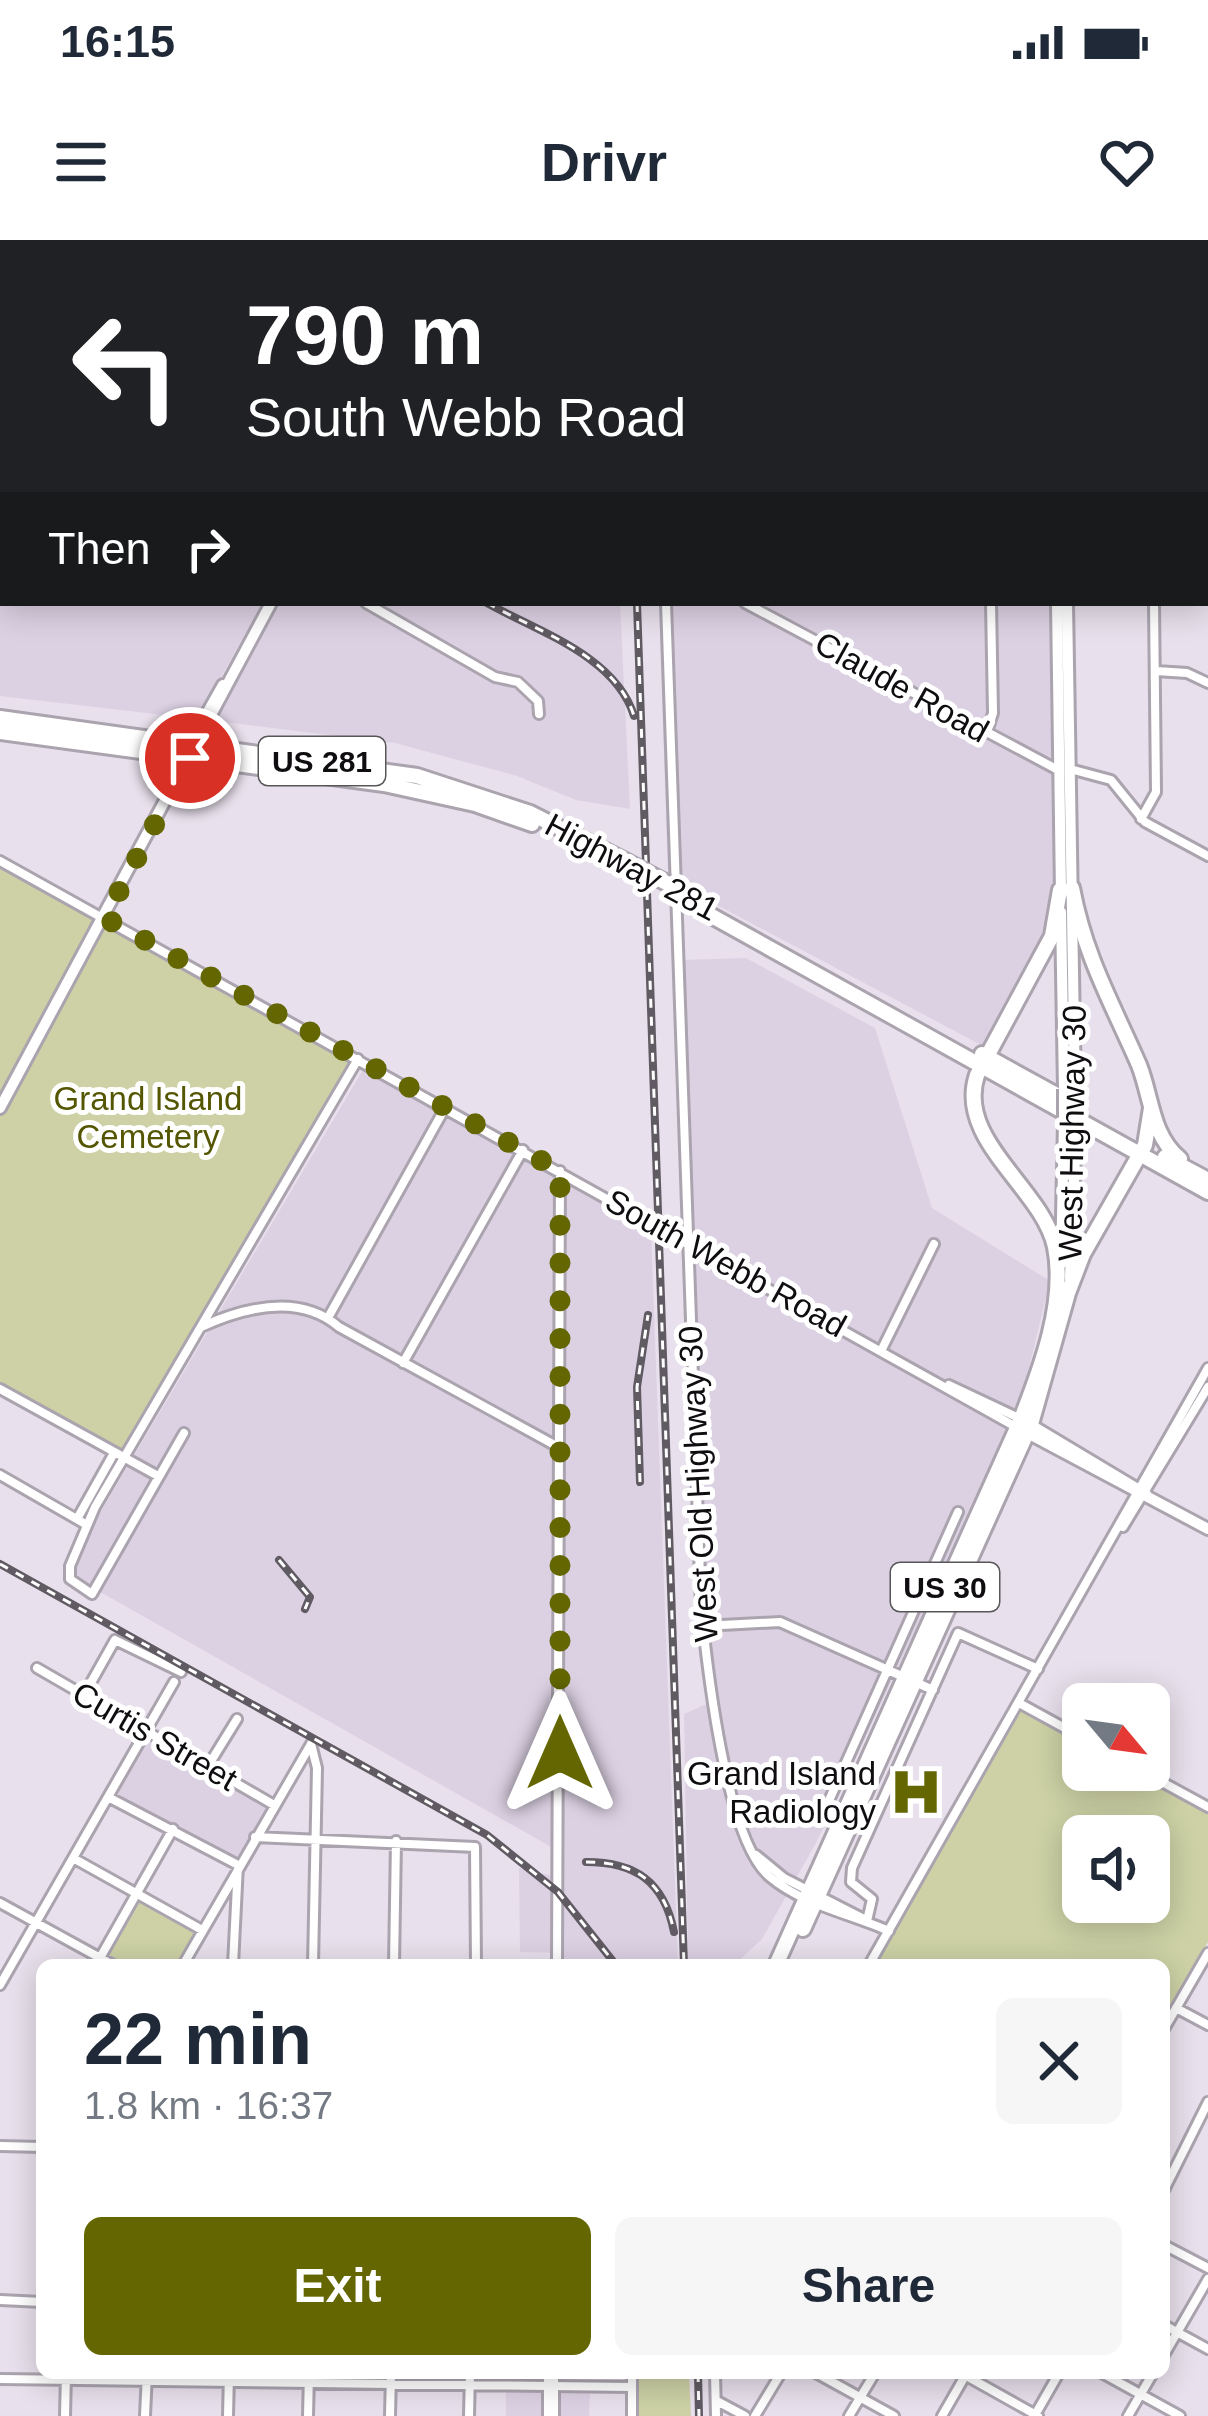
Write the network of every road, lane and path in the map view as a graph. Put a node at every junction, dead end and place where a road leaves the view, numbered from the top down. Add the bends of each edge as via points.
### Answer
1 (269, 606) edge
2 (371, 606) edge
3 (666, 606) edge
4 (751, 606) edge
5 (991, 606) edge
6 (1057, 606) edge
7 (1067, 606) edge
8 (1154, 606) edge
9 (1156, 671) junction
10 (1208, 682) edge
11 (539, 714) dead end
12 (0, 718) edge
13 (0, 732) edge
14 (987, 733) junction
15 (190, 750) junction
16 (1067, 774) junction
17 (1141, 819) junction
18 (1208, 856) edge
19 (0, 861) edge
20 (1066, 889) junction
21 (692, 901) junction
22 (105, 918) junction
23 (927, 1034) junction
24 (358, 1059) junction
25 (985, 1060) junction
26 (973, 1091) junction
27 (1070, 1092) junction
28 (445, 1107) junction
29 (0, 1108) edge
30 (1150, 1108) junction
31 (1142, 1149) junction
32 (523, 1150) junction
33 (560, 1171) junction
34 (1208, 1180) edge
35 (1208, 1192) edge
36 (1117, 1195) junction
37 (687, 1242) junction
38 (934, 1244) dead end
39 (1059, 1276) junction
40 (1068, 1293) junction
41 (329, 1316) junction
42 (199, 1329) junction
43 (882, 1349) junction
44 (403, 1363) junction
45 (1208, 1372) edge
46 (1208, 1387) edge
47 (0, 1389) edge
48 (1199, 1403) junction
49 (1184, 1411) junction
50 (1024, 1426) junction
51 (184, 1433) dead end
52 (1175, 1444) junction
53 (560, 1448) junction
54 (118, 1455) junction
55 (0, 1475) edge
56 (158, 1476) junction
57 (1141, 1492) junction
58 (958, 1512) dead end
59 (77, 1519) junction
60 (87, 1525) junction
61 (1208, 1529) edge
62 (703, 1626) junction
63 (37, 1668) dead end
64 (1038, 1669) junction
65 (887, 1670) junction
66 (181, 1672) dead end
67 (910, 1680) junction
68 (174, 1682) dead end
69 (933, 1690) junction
70 (83, 1695) junction
71 (1019, 1703) junction
72 (237, 1719) dead end
73 (1062, 1727) edge
74 (146, 1732) junction
75 (208, 1766) junction
76 (1170, 1786) edge
77 (108, 1797) junction
78 (274, 1804) junction
79 (826, 1805) dead end
80 (1208, 1807) edge
81 (173, 1829) junction
82 (255, 1837) junction
83 (315, 1841) junction
84 (396, 1841) junction
85 (74, 1858) junction
86 (238, 1865) junction
87 (137, 1894) junction
88 (220, 1895) junction
89 (813, 1896) junction
90 (0, 1903) edge
91 (234, 1903) junction
92 (867, 1921) junction
93 (35, 1923) junction
94 (202, 1930) junction
95 (889, 1931) junction
96 (1208, 1953) edge
97 (93, 1959) edge
98 (100, 1959) edge
99 (186, 1959) edge
100 (233, 1959) edge
101 (313, 1959) edge
102 (394, 1959) edge
103 (476, 1959) edge
104 (557, 1959) edge
105 (779, 1959) edge
106 (788, 1959) edge
107 (873, 1959) edge
108 (0, 1985) edge
109 (1176, 2008) junction
110 (1170, 2019) edge
111 (1208, 2025) edge
112 (1207, 2105) edge
113 (0, 2146) edge
114 (36, 2146) edge
115 (1170, 2177) edge
116 (1170, 2248) edge
117 (1208, 2269) edge
118 (1208, 2279) edge
119 (0, 2300) edge
120 (36, 2302) edge
121 (1170, 2328) edge
122 (1177, 2332) junction
123 (1170, 2344) edge
124 (1208, 2349) edge
125 (36, 2377) edge
126 (0, 2379) edge
127 (66, 2379) edge
128 (147, 2379) edge
129 (229, 2379) edge
130 (308, 2379) edge
131 (391, 2379) edge
132 (470, 2379) edge
133 (551, 2379) edge
134 (632, 2379) edge
135 (715, 2379) edge
136 (777, 2379) edge
137 (827, 2379) edge
138 (871, 2379) edge
139 (962, 2379) edge
140 (974, 2379) edge
141 (1056, 2379) edge
142 (1113, 2379) edge
143 (1150, 2379) edge
144 (632, 2386) junction
145 (1141, 2394) junction
146 (860, 2397) junction
147 (716, 2400) junction
148 (1036, 2415) edge
149 (65, 2416) edge
150 (145, 2416) edge
151 (228, 2416) edge
152 (308, 2416) edge
153 (390, 2416) edge
154 (469, 2416) edge
155 (551, 2416) edge
156 (632, 2416) edge
157 (716, 2416) edge
158 (745, 2416) edge
159 (755, 2416) edge
160 (850, 2416) edge
161 (895, 2416) edge
162 (942, 2416) edge
163 (1128, 2416) edge
164 (1180, 2416) edge

1 - 15 main road
2 - 11 street via 495,677 518,682 538,700
3 - 37 street, West Old Highway 30
4 - 14 street, Claude Road
5 - 14 street
6 - 16 main road, West Highway 30 / US 30
7 - 16 main road, West Highway 30 / US 30
8 - 9 street
9 - 10 street
9 - 17 street via 1156,792
12 - 15 highway, Highway 281 / US 281
13 - 15 highway, Highway 281 / US 281
14 - 16 street, Claude Road
15 - 21 highway, Highway 281 / US 281, bridge via 448,796 526,821
15 - 22 main road
16 - 17 street, Claude Road via 1111,780
16 - 20 main road, West Highway 30 / US 30
17 - 18 street, Claude Road
19 - 22 street, South Webb Road
20 - 25 highway via 1052,936
20 - 27 main road, West Highway 30 / US 30
20 - 30 highway
21 - 23 highway, Highway 281 / US 281
21 - 25 highway, Highway 281 / US 281
22 - 24 street, South Webb Road
22 - 29 main road
23 - 25 highway, Highway 281 / US 281
23 - 26 highway via 964,1068
24 - 28 street, South Webb Road
24 - 42 street
25 - 26 highway
25 - 31 highway, Highway 281 / US 281
26 - 39 highway via 988,1139 1046,1218
27 - 39 main road, West Highway 30 / US 30, bridge
27 - 40 main road, West Highway 30 / US 30, bridge via 1076,1131
28 - 32 street, South Webb Road
28 - 41 street
30 - 31 highway
30 - 34 highway via 1169,1149
31 - 34 highway, Highway 281 / US 281
31 - 35 highway, Highway 281 / US 281
31 - 36 highway
32 - 33 street, South Webb Road
32 - 44 street
33 - 37 street, South Webb Road
33 - 53 street
35 - 36 highway via 1148,1169
36 - 40 highway
37 - 43 street, South Webb Road
37 - 62 street, West Old Highway 30
38 - 43 street
39 - 50 highway, West Highway 30 / US 30
40 - 50 highway, West Highway 30 / US 30
41 - 42 street via 267,1304
41 - 44 street
42 - 54 street
43 - 50 street, South Webb Road
44 - 53 street
45 - 48 street
45 - 49 street
46 - 48 street
47 - 54 street
48 - 52 street
49 - 52 street
49 - 57 street
50 - 57 main road, South Webb Road
50 - 67 highway, West Highway 30 / US 30
51 - 56 street
52 - 57 street
53 - 104 street
54 - 56 street
54 - 59 street
54 - 60 street
55 - 59 street
56 - 60 street via 92,1594 70,1579
57 - 61 main road, South Webb Road
57 - 64 street
58 - 65 street
59 - 60 street
62 - 65 street via 780,1622
62 - 89 street, West Old Highway 30 via 741,1824 755,1854
63 - 70 street, Curtis Street
64 - 69 street via 958,1633
64 - 71 street
65 - 67 street
65 - 79 street
66 - 70 street via 120,1640
67 - 69 street
67 - 89 highway, West Highway 30 / US 30
68 - 74 street
69 - 92 street via 850,1873 872,1899
70 - 74 street, Curtis Street
71 - 73 street
71 - 95 street
72 - 75 street
74 - 75 street, Curtis Street
74 - 77 street
75 - 78 street, Curtis Street
76 - 80 street
77 - 81 street
77 - 85 street
78 - 82 street
78 - 83 street via 310,1744
81 - 86 street
81 - 87 street
82 - 83 street
82 - 86 street
83 - 84 street
83 - 101 street
84 - 102 street
84 - 103 street via 475,1847
85 - 87 street
85 - 93 street
86 - 88 street
86 - 91 street
87 - 94 street
87 - 98 street
88 - 91 street
88 - 94 street
89 - 92 street, West Old Highway 30
89 - 105 highway, West Highway 30 / US 30
89 - 106 highway, West Highway 30 / US 30
90 - 93 street
91 - 100 street
92 - 95 street, West Old Highway 30
93 - 97 street
93 - 108 street
94 - 99 street
95 - 107 street
96 - 109 street
109 - 110 street
109 - 111 street
112 - 115 street
113 - 114 street
116 - 117 street
118 - 122 street
119 - 120 street
121 - 122 street
122 - 123 street
122 - 124 street
125 - 126 street
127 - 149 street
128 - 150 street
129 - 151 street
130 - 152 street
131 - 153 street
132 - 154 street
133 - 144 street
133 - 155 highway
134 - 144 street
135 - 147 street
136 - 159 street
137 - 146 street
138 - 146 street
139 - 162 street
140 - 148 street
141 - 148 street
142 - 145 street
143 - 145 street
144 - 156 street
145 - 163 street
145 - 164 street
146 - 160 street
146 - 161 street
147 - 157 street
147 - 158 street

